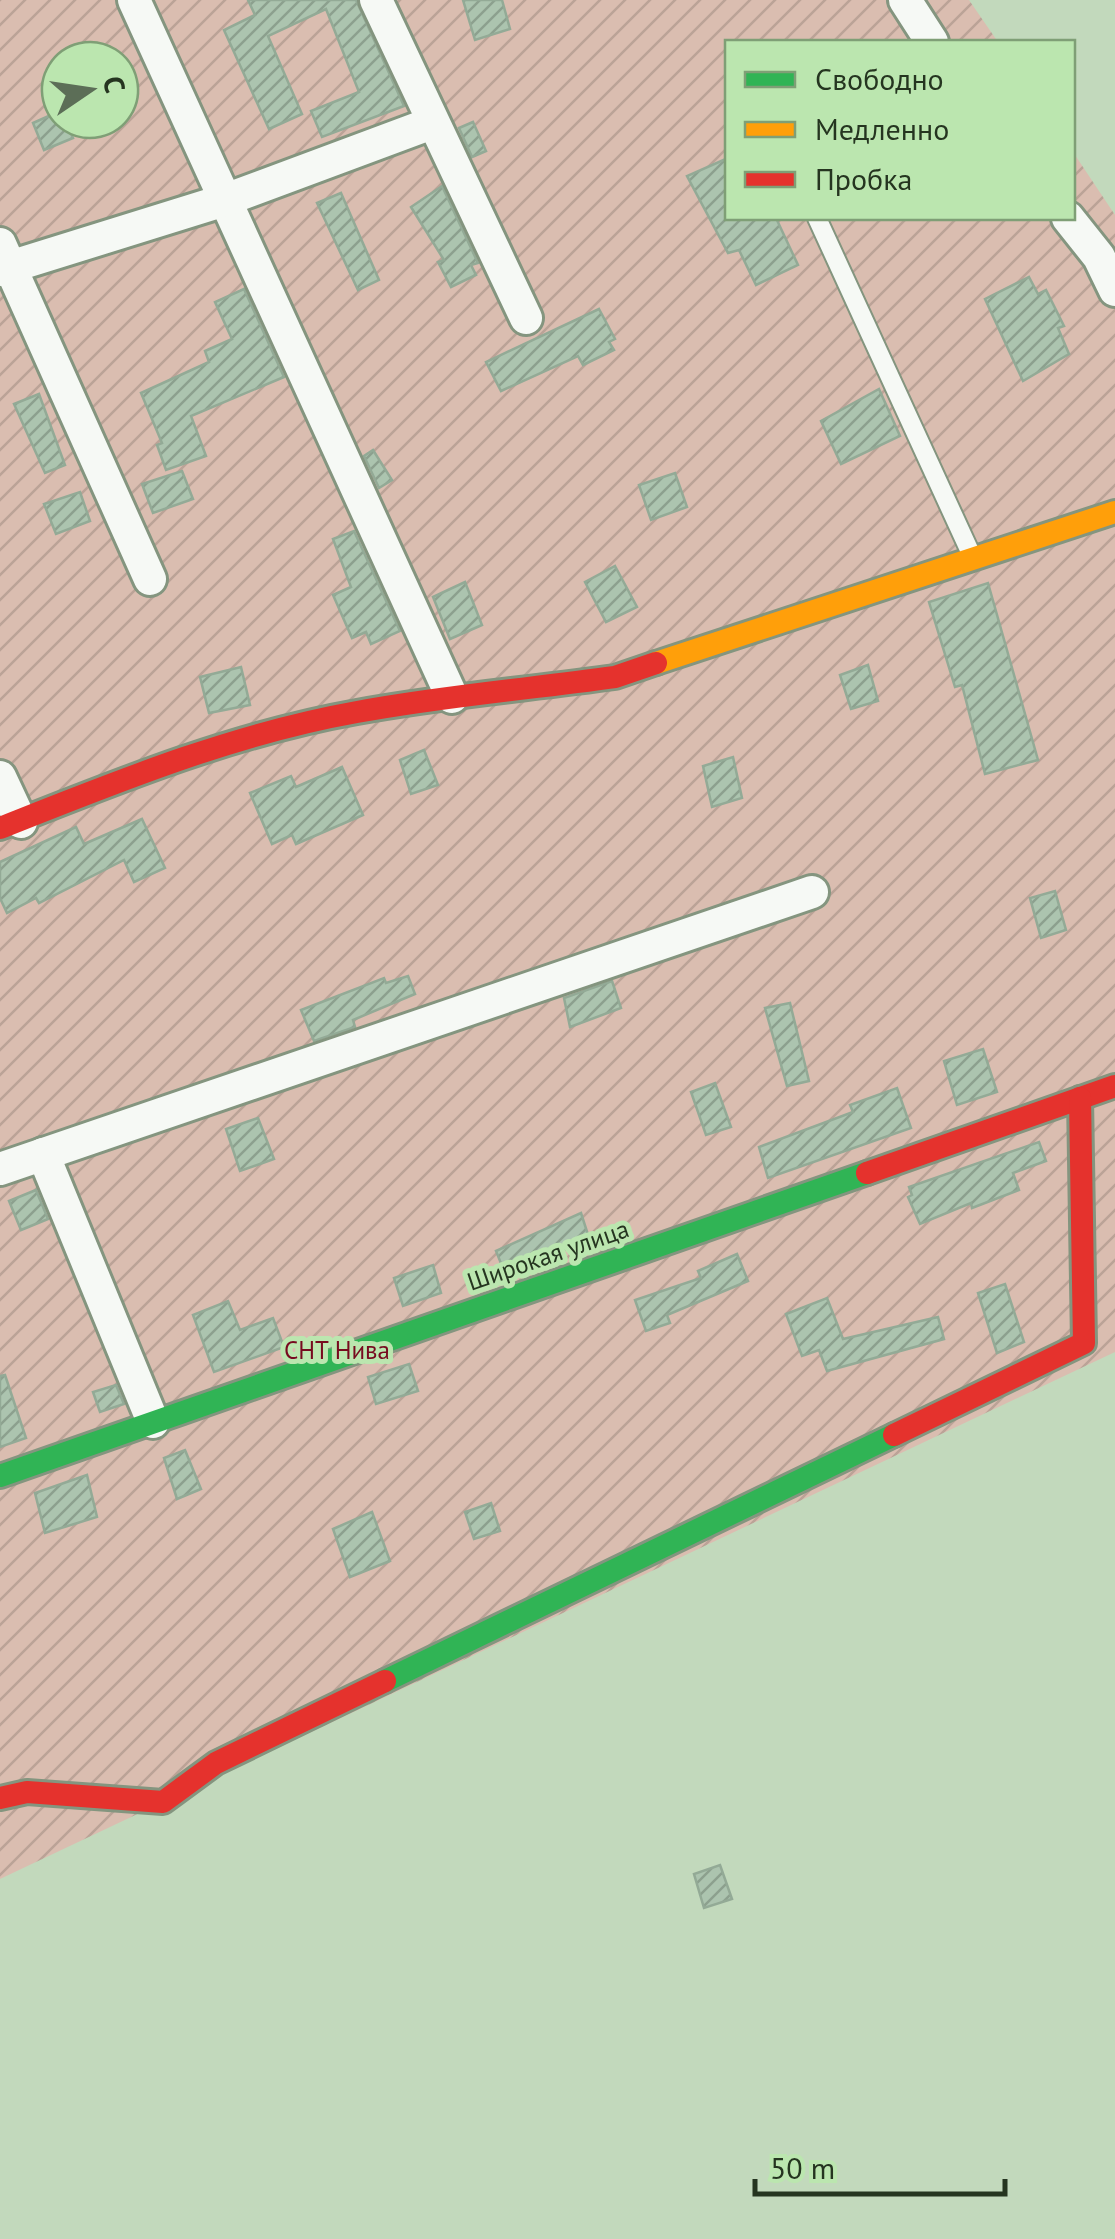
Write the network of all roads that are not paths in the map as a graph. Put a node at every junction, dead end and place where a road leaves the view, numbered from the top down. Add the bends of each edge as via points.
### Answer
1 (134, 0) edge
2 (376, 0) edge
3 (905, 0) edge
4 (931, 40) edge
5 (432, 123) junction
6 (224, 200) junction
7 (819, 220) edge
8 (1070, 220) edge
9 (3, 260) edge
10 (1115, 290) edge
11 (526, 318) dead end
12 (1115, 512) edge
13 (972, 556) junction
14 (150, 579) dead end
15 (452, 697) junction
16 (0, 777) edge
17 (10, 825) edge
18 (812, 892) dead end
19 (1115, 1086) edge
20 (1080, 1098) junction
21 (43, 1154) junction
22 (0, 1168) edge
23 (153, 1422) junction
24 (0, 1476) edge
25 (0, 1798) edge

1 - 6 street
2 - 5 street
3 - 4 street
5 - 6 street
5 - 11 street
6 - 9 street
6 - 15 street
7 - 13 lane
8 - 10 street via 1100,257
9 - 14 street
12 - 13 street
13 - 15 street via 615,676
15 - 17 street via 259,736 148,769
16 - 17 street
18 - 21 street
19 - 20 street, Широкая улица
20 - 23 street, Широкая улица
20 - 25 street via 1084,1343 216,1763 163,1802 27,1792
21 - 22 street
21 - 23 street
23 - 24 street, Широкая улица

